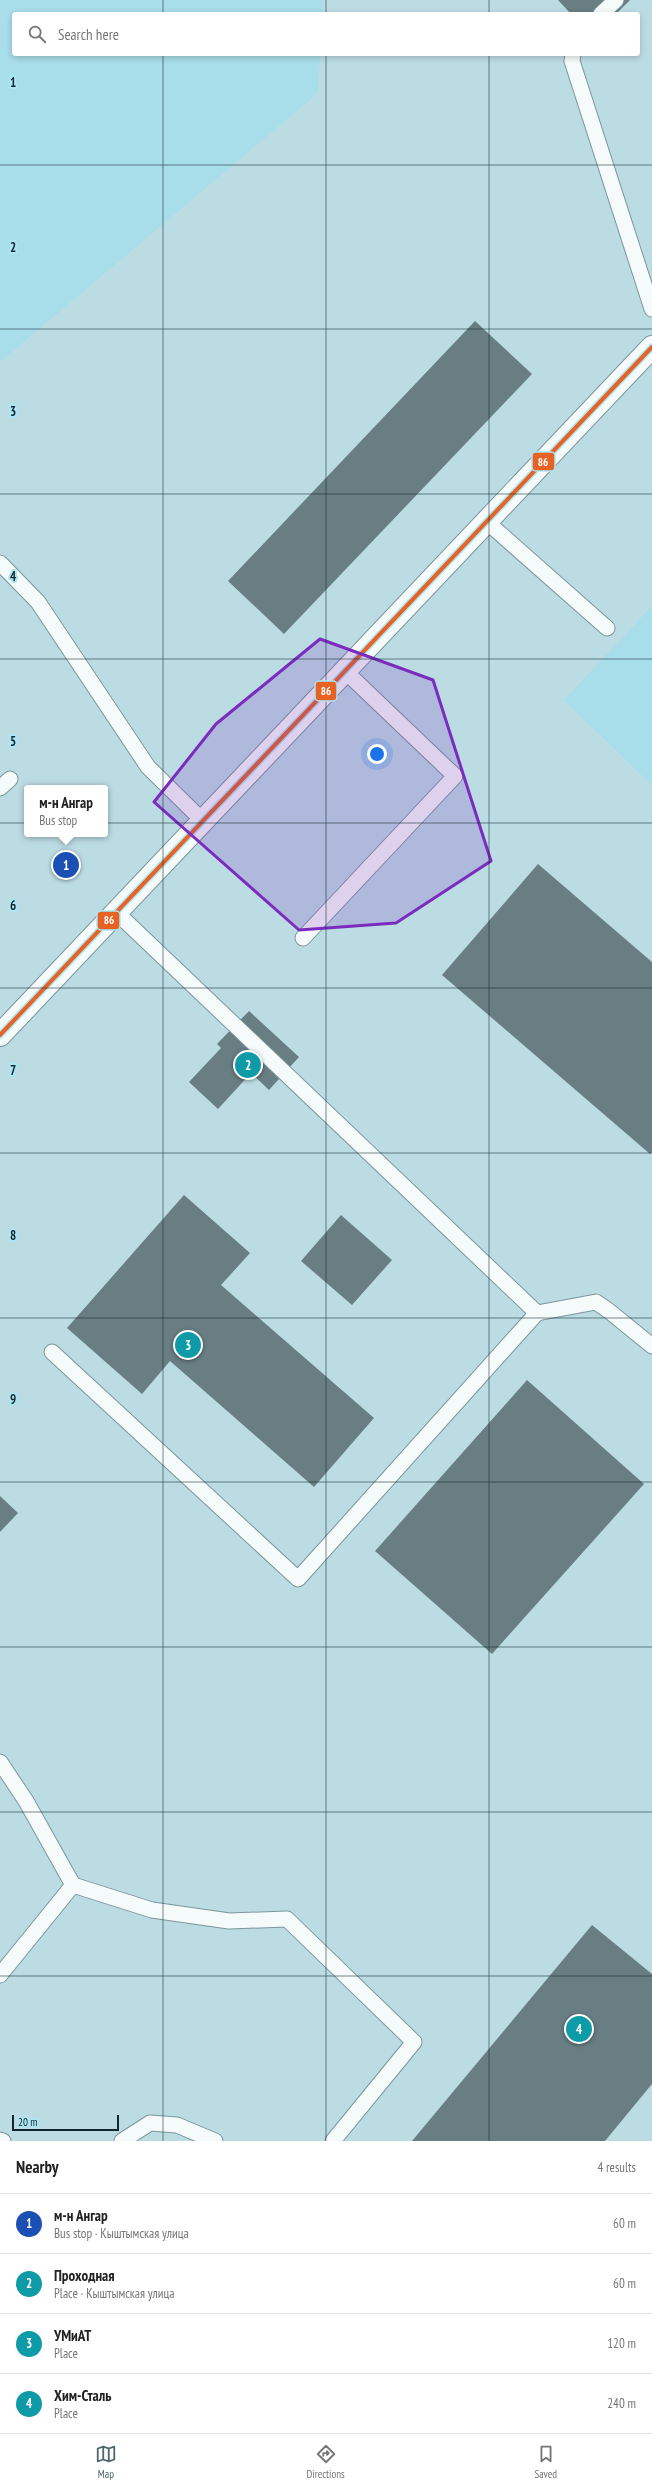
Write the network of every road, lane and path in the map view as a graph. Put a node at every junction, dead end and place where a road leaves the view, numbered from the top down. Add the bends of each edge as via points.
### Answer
1 (616, 0) edge
2 (603, 12) edge
3 (572, 56) edge
4 (652, 309) edge
5 (652, 347) edge
6 (487, 522) junction
7 (0, 563) edge
8 (607, 628) dead end
9 (346, 672) junction
10 (204, 822) junction
11 (117, 913) junction
12 (303, 938) dead end
13 (0, 1035) edge
14 (537, 1313) junction
15 (652, 1346) edge
16 (52, 1352) dead end
17 (0, 1762) edge
18 (73, 1885) junction
19 (0, 1975) edge
20 (0, 2140) edge
21 (3, 2141) edge
22 (122, 2141) edge
23 (215, 2141) edge
24 (333, 2141) edge

1 - 2 lane
3 - 4 lane
5 - 6 main road
6 - 8 lane
6 - 9 main road
7 - 10 lane via 38,602 148,767
9 - 10 main road
9 - 12 lane via 455,776
10 - 11 main road
11 - 13 main road
11 - 14 lane
14 - 15 lane via 596,1302
14 - 16 lane via 298,1579
17 - 18 lane via 26,1800
18 - 19 lane
18 - 24 lane via 152,1910 229,1921 287,1919 414,2042
20 - 21 lane
22 - 23 lane via 150,2123 177,2125

